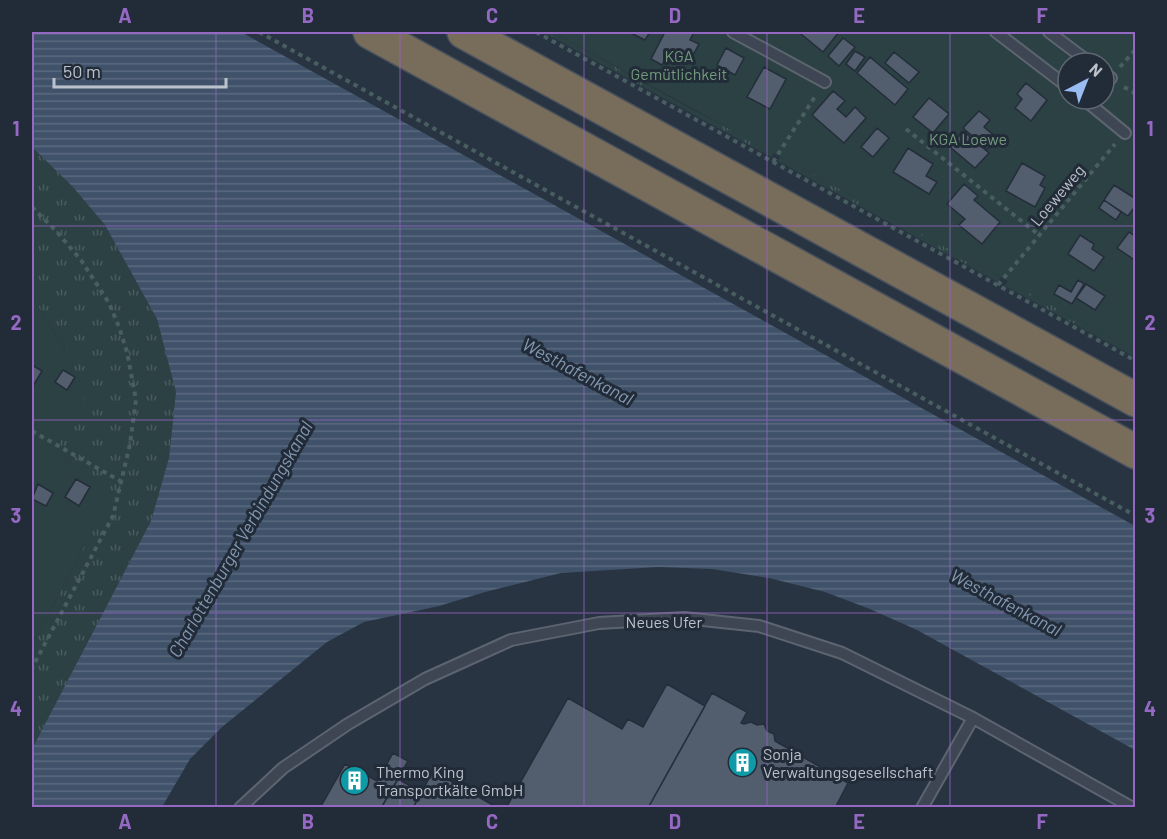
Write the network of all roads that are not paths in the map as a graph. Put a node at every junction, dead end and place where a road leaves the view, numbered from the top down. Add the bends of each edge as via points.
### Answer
1 (370, 32) edge
2 (464, 32) edge
3 (733, 32) edge
4 (996, 32) edge
5 (1049, 32) edge
6 (1074, 51) edge
7 (1056, 78) edge
8 (825, 82) road end
9 (1099, 111) edge
10 (1125, 133) road end
11 (1136, 400) edge
12 (1136, 452) edge
13 (972, 718) junction
14 (240, 807) edge
15 (922, 807) edge
16 (1133, 807) edge

1 - 12 highway
2 - 11 highway
3 - 8 lane
4 - 7 lane
5 - 6 lane
9 - 10 lane
13 - 14 lane, Neues Ufer via 842,653 759,626 684,618 599,622 511,639 425,680 348,724 283,768
13 - 15 lane
13 - 16 lane, Neues Ufer

